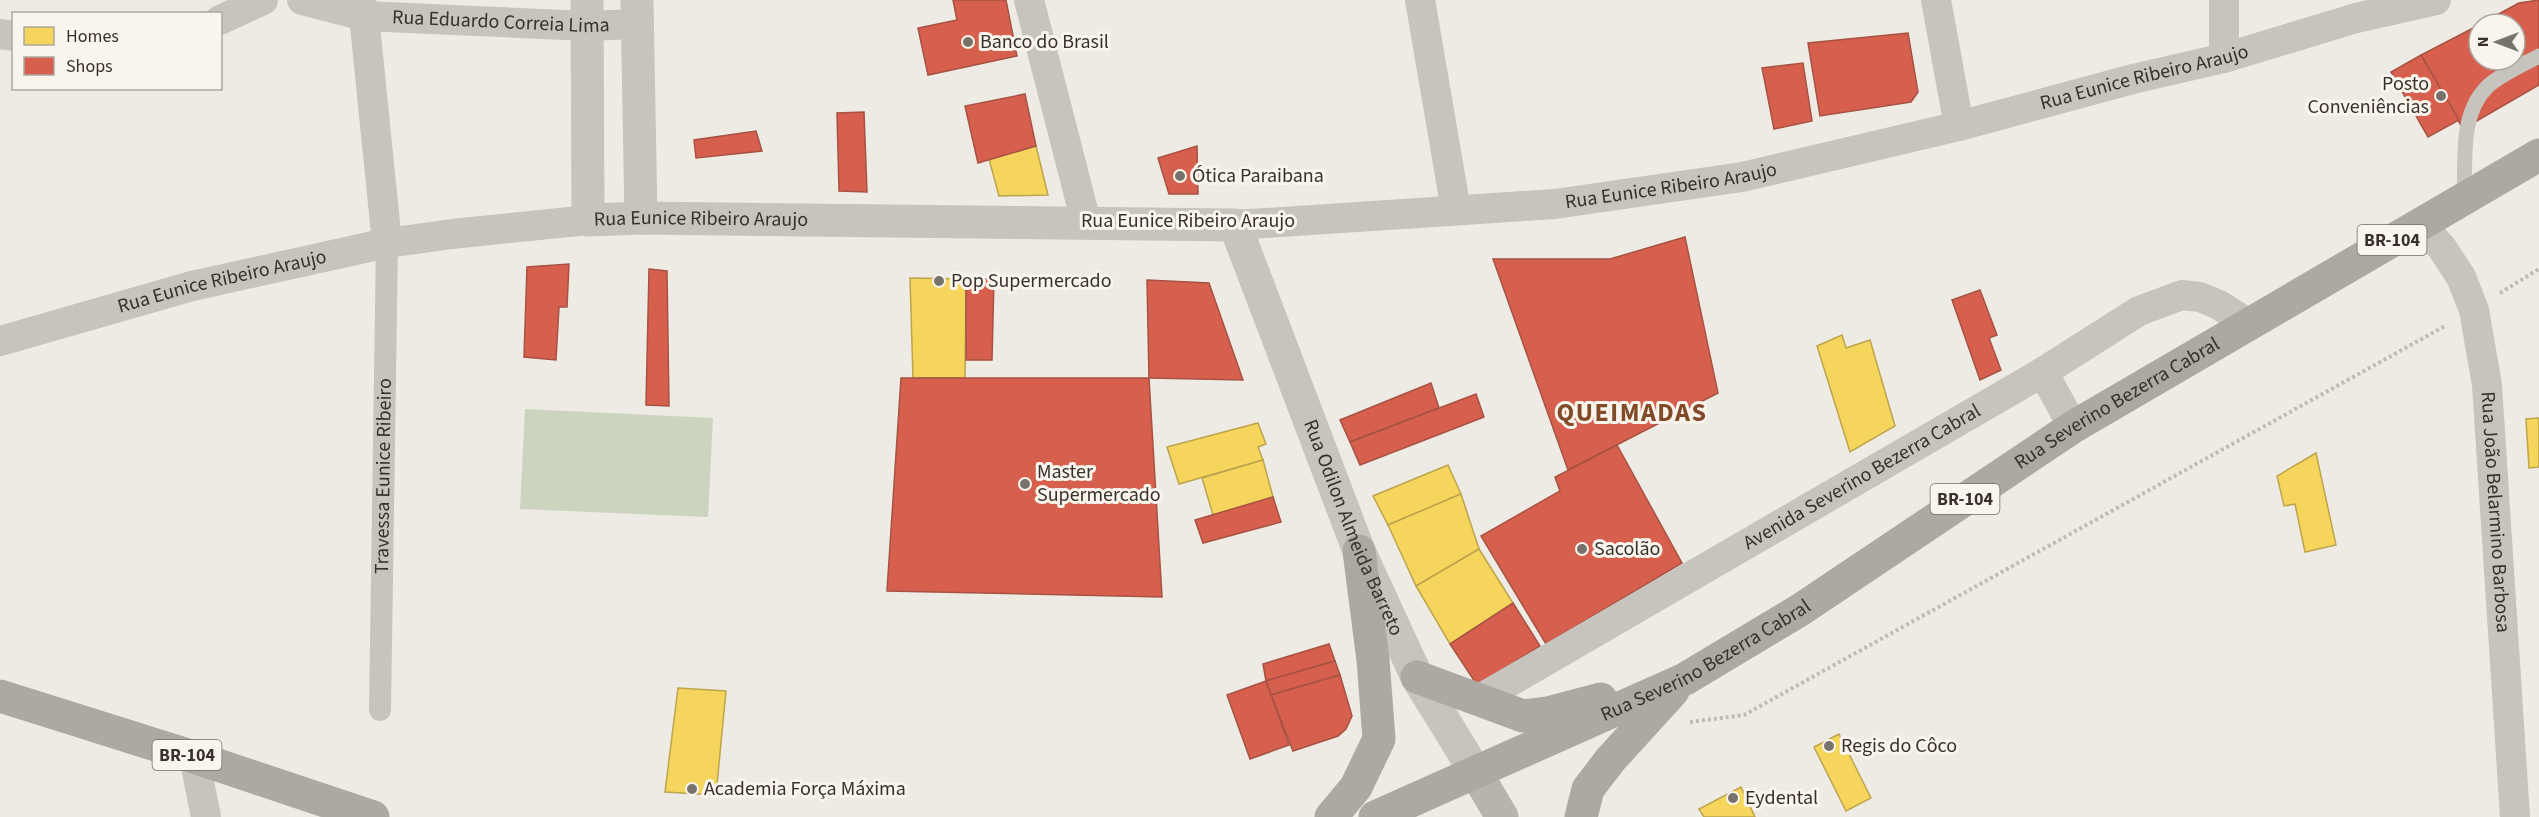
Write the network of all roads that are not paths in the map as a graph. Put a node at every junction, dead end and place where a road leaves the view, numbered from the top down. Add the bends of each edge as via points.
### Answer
1 (263, 0) edge
2 (302, 0) edge
3 (1029, 0) edge
4 (1420, 0) edge
5 (1936, 0) edge
6 (2224, 0) edge
7 (2436, 0) edge
8 (362, 8) edge
9 (637, 12) edge
10 (587, 13) edge
11 (222, 19) edge
12 (2539, 56) edge
13 (2224, 58) junction
14 (1959, 126) junction
15 (2539, 155) edge
16 (2464, 198) junction
17 (1456, 210) junction
18 (641, 218) junction
19 (588, 220) junction
20 (1086, 222) junction
21 (2420, 224) junction
22 (1235, 225) junction
23 (387, 243) junction
24 (2248, 324) junction
25 (0, 341) edge
26 (2043, 372) junction
27 (2073, 427) junction
28 (1359, 551) junction
29 (1417, 677) junction
30 (1685, 679) junction
31 (0, 696) edge
32 (1478, 700) junction
33 (380, 710) dead end
34 (194, 757) junction
35 (1476, 773) junction
36 (206, 817) edge
37 (373, 817) edge
38 (1331, 817) edge
39 (1375, 817) edge
40 (1502, 817) edge
41 (1581, 817) edge
42 (2515, 817) edge

1 - 11 street
2 - 8 street, Rua Eduardo Correia Lima
3 - 20 street
4 - 17 street
5 - 14 street
6 - 13 street
7 - 13 street, Rua Eunice Ribeiro Araujo via 2356,18
8 - 10 street, Rua Eduardo Correia Lima
8 - 23 street
9 - 10 street, Rua Eduardo Correia Lima
9 - 18 street
10 - 19 street
12 - 16 lane via 2488,86 2475,104 2468,124
13 - 14 street, Rua Eunice Ribeiro Araujo
14 - 17 street, Rua Eunice Ribeiro Araujo via 1730,178 1555,204
15 - 16 highway, Rua Severino Bezerra Cabral / BR-104
16 - 21 highway, Rua Severino Bezerra Cabral / BR-104
17 - 22 street, Rua Eunice Ribeiro Araujo
18 - 19 street, Rua Eunice Ribeiro Araujo
18 - 20 street, Rua Eunice Ribeiro Araujo
19 - 23 street, Rua Eunice Ribeiro Araujo
20 - 22 street, Rua Eunice Ribeiro Araujo
21 - 24 highway, Rua Severino Bezerra Cabral / BR-104
21 - 42 street, Rua João Belarmino Barbosa via 2461,277 2474,310 2487,385
22 - 28 street, Rua Odilon Almeida Barreto
23 - 25 street, Rua Eunice Ribeiro Araujo via 192,286
23 - 33 street, Travessa Eunice Ribeiro
24 - 26 street, Avenida Severino Bezerra Cabral via 2219,305 2182,294 2139,311
24 - 27 highway, Rua Severino Bezerra Cabral / BR-104
26 - 27 street
26 - 32 street, Avenida Severino Bezerra Cabral
27 - 30 highway, Rua Severino Bezerra Cabral / BR-104 via 1800,610
28 - 29 street, Rua Odilon Almeida Barreto
28 - 38 highway via 1379,740 1356,787
29 - 32 highway
29 - 35 street, Rua Odilon Almeida Barreto
30 - 32 highway via 1523,716
30 - 35 highway, Rua Severino Bezerra Cabral / BR-104
30 - 41 highway via 1588,789
31 - 34 highway, BR-104
34 - 36 street
34 - 37 highway, BR-104
35 - 39 highway, BR-104
35 - 40 main road, Rua Odilon Almeida Barreto

